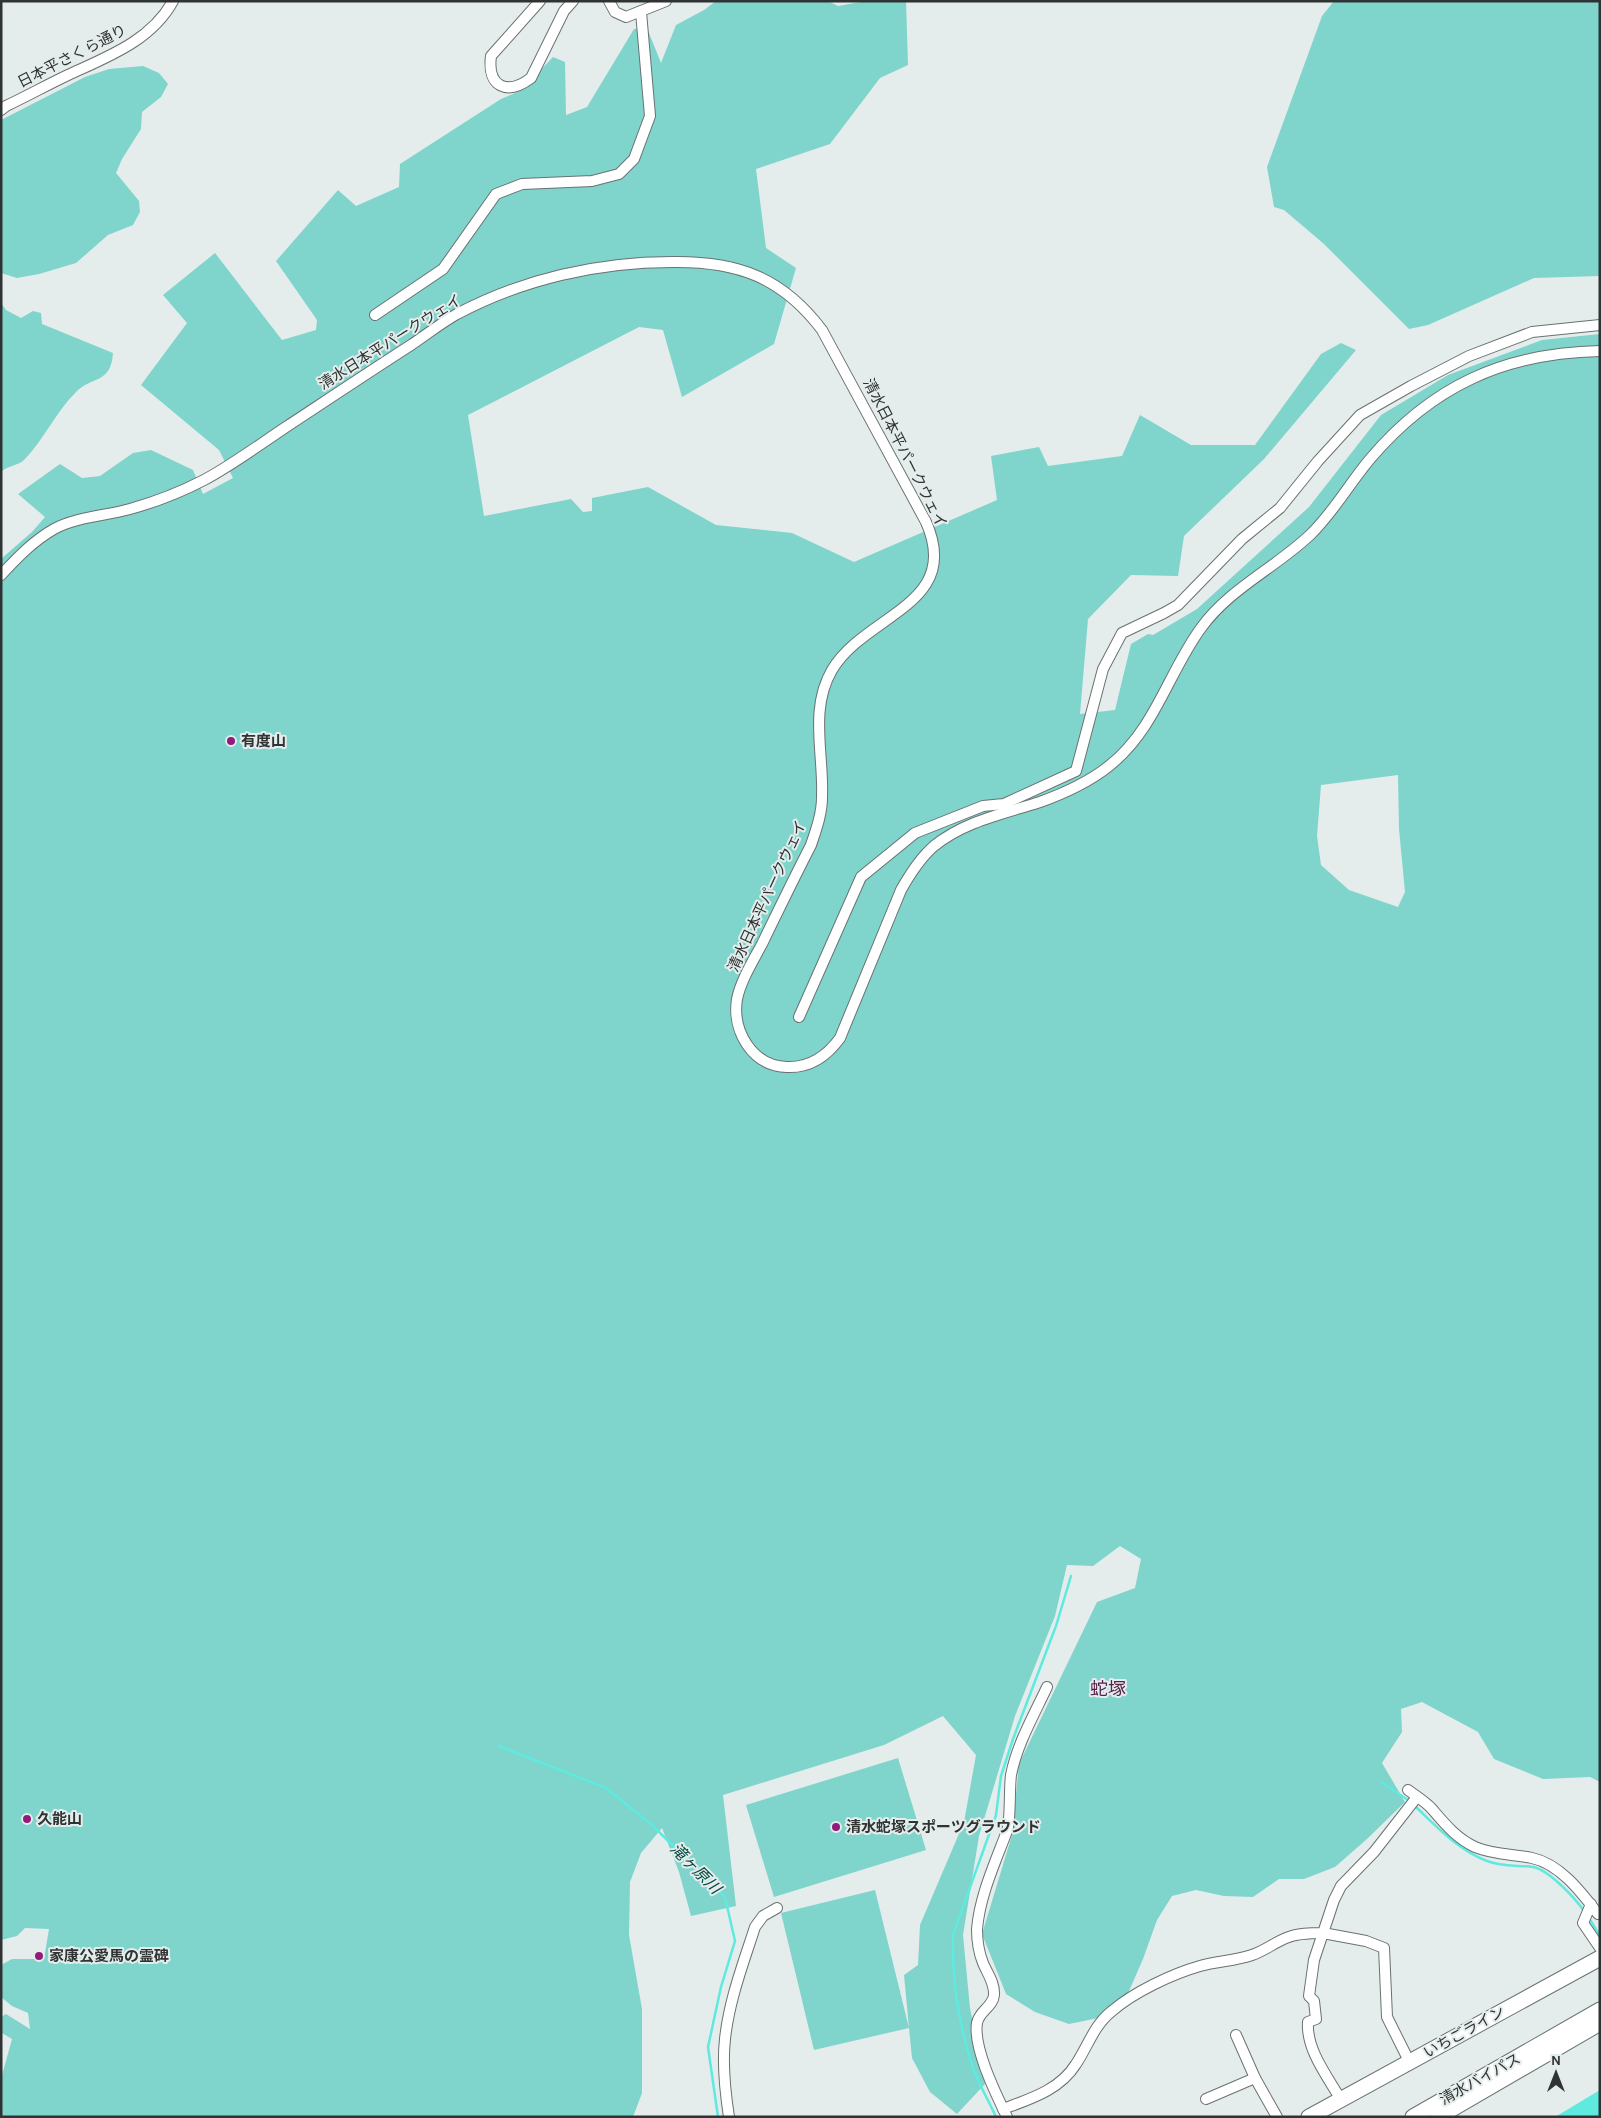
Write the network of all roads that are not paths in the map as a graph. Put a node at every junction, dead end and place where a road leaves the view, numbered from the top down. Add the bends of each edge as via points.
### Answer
1 (173, 1) edge
2 (540, 1) edge
3 (573, 1) edge
4 (609, 1) edge
5 (666, 1) edge
6 (642, 12) junction
7 (1, 110) edge
8 (375, 314) dead end
9 (1600, 325) edge
10 (1600, 351) edge
11 (1, 575) edge
12 (800, 1017) dead end
13 (1047, 1687) dead end
14 (1408, 1790) dead end
15 (1417, 1797) junction
16 (1591, 1904) junction
17 (777, 1908) dead end
18 (1598, 1914) dead end
19 (1323, 1933) junction
20 (1600, 1948) edge
21 (1600, 1958) edge
22 (1600, 2010) edge
23 (1600, 2023) edge
24 (1236, 2035) dead end
25 (1409, 2062) junction
26 (1255, 2078) junction
27 (1206, 2098) dead end
28 (1330, 2108) edge
29 (1005, 2113) edge
30 (729, 2117) edge
31 (1277, 2117) edge
32 (1309, 2117) edge
33 (1413, 2117) edge
34 (1438, 2117) edge

1 - 7 street, 日本平さくら通り via 156,25 123,50
2 - 3 street via 490,56 489,67 497,84 513,88 531,78 564,11
4 - 6 street via 615,12 626,17
5 - 6 street
6 - 8 street via 650,116 634,159 619,174 592,181 522,184 496,194 443,269
9 - 12 street via 1532,332 1469,356 1360,416 1280,508 1242,539 1178,605 1122,632 1103,669 1076,771 1004,804 983,806 915,833 860,876
10 - 11 street, 清水日本平パークウェイ via 1554,354 1507,364 1456,386 1410,417 1369,460 1318,527 1211,616 1186,652 1144,729 1110,766 1061,794 976,822 948,836 926,854 909,874 901,890 846,1028 834,1047 819,1060 803,1066 784,1067 762,1060 753,1052 742,1037 737,1018 738,998 744,979 811,845 818,822 822,798 819,712 832,670 846,651 865,634 908,605 926,587 934,570 935,551 926,522 822,330 799,302 772,282 739,268 696,262 644,262 553,276 503,294 457,315 204,480 130,509 55,528 30,546
13 - 29 street via 1018,1751 1011,1775 1008,1829 994,1860 977,1932 978,1948 994,1985 994,1996 981,2014 977,2031 981,2053
14 - 15 street
15 - 16 street via 1447,1828 1473,1846 1490,1853 1545,1861
15 - 19 street via 1374,1852 1341,1886
16 - 18 street
16 - 20 street via 1583,1923
17 - 30 street via 763,1916 755,1927 728,2019 724,2081
19 - 25 street via 1384,1948 1387,2017
19 - 28 street via 1314,1960 1309,1996 1314,2001 1316,2019 1308,2022 1307,2033
19 - 29 street via 1287,1938 1251,1955 1178,1973 1132,1997 1097,2024 1076,2066 1063,2081
21 - 25 highway, いちごライン
22 - 33 highway, 清水バイパス
23 - 34 highway, 清水バイパス
24 - 26 street
25 - 28 highway, いちごライン
26 - 27 street
26 - 31 street
28 - 32 highway, いちごライン

